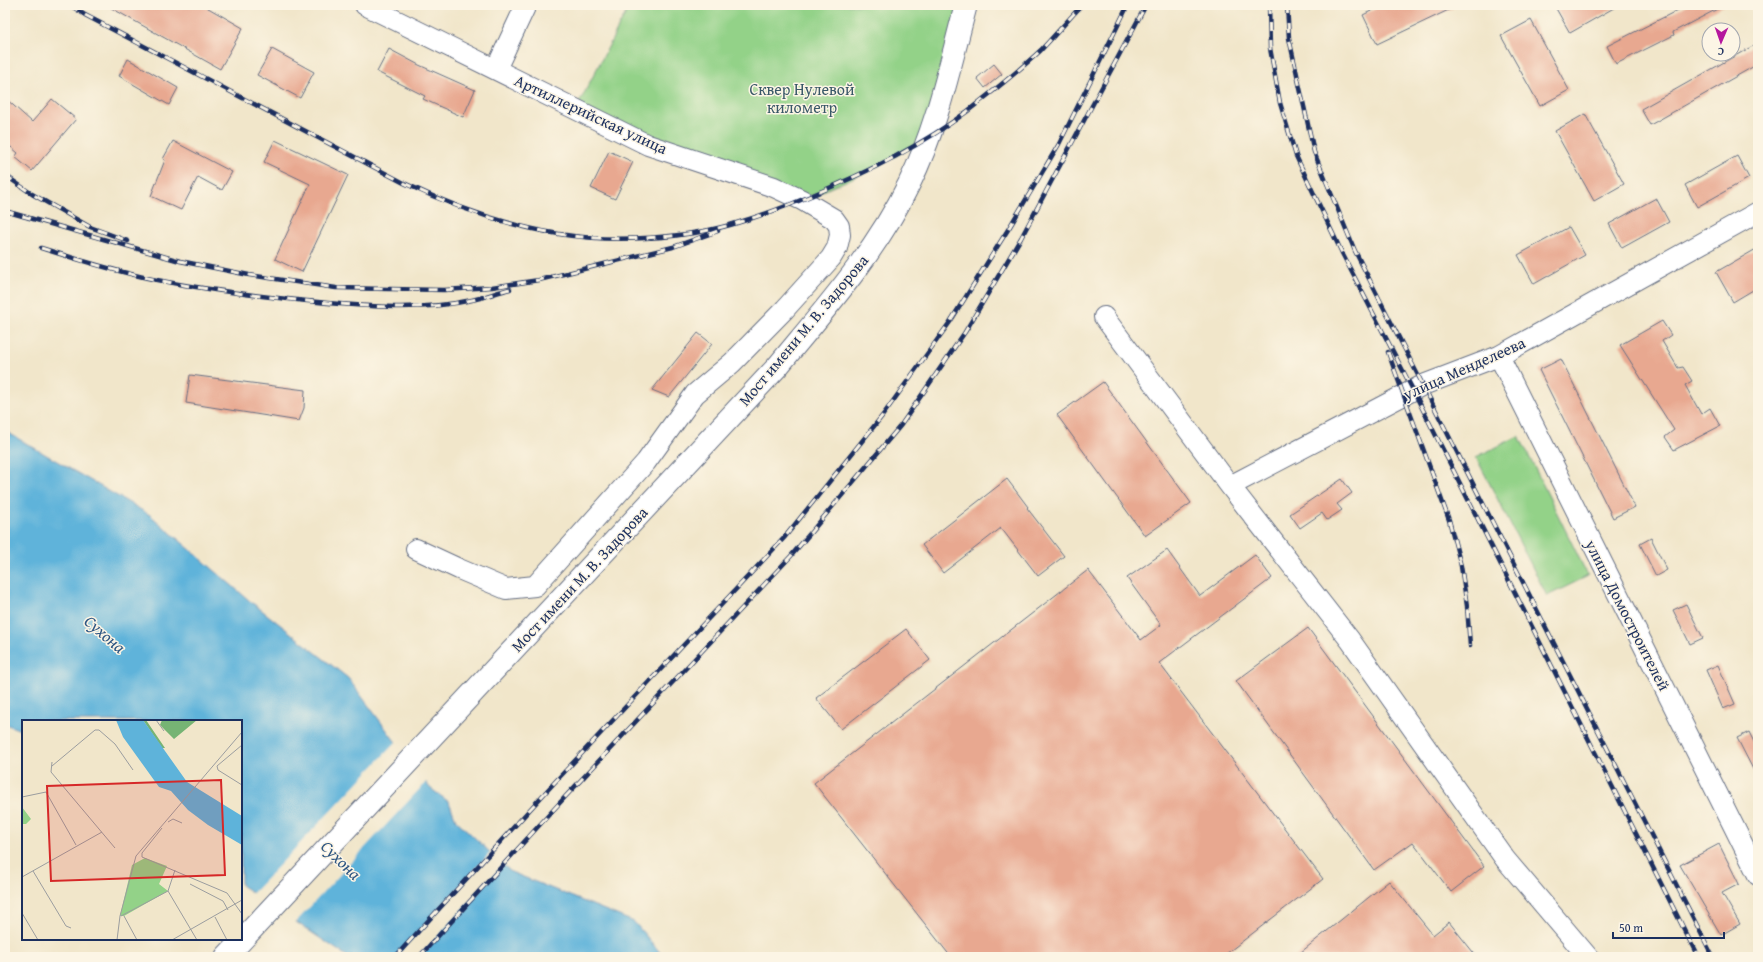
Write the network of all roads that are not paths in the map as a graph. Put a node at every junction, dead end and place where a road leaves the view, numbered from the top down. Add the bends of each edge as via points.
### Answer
1 (365, 5) edge
2 (526, 5) edge
3 (966, 5) edge
4 (496, 69) junction
5 (1758, 212) edge
6 (1104, 317) dead end
7 (1499, 356) junction
8 (1230, 486) junction
9 (416, 549) dead end
10 (1758, 875) edge
11 (242, 940) edge
12 (242, 940) edge
13 (226, 957) edge
14 (1588, 957) edge

1 - 4 street, Артиллерийская улица
2 - 4 street
3 - 11 main road, Мост имени М. В. Задорова via 929,138 910,184 889,222 864,258 778,366
4 - 9 street, Артиллерийская улица via 648,145 774,187 802,200 834,219 839,226 840,235 831,258 737,358 695,394 646,462 535,586 506,589
5 - 7 street, улица Менделеева
6 - 8 street
7 - 8 street, улица Менделеева via 1422,385
7 - 10 street, улица Домостроителей
8 - 14 street via 1350,640 1505,859
12 - 13 main road, Мост имени М. В. Задорова

